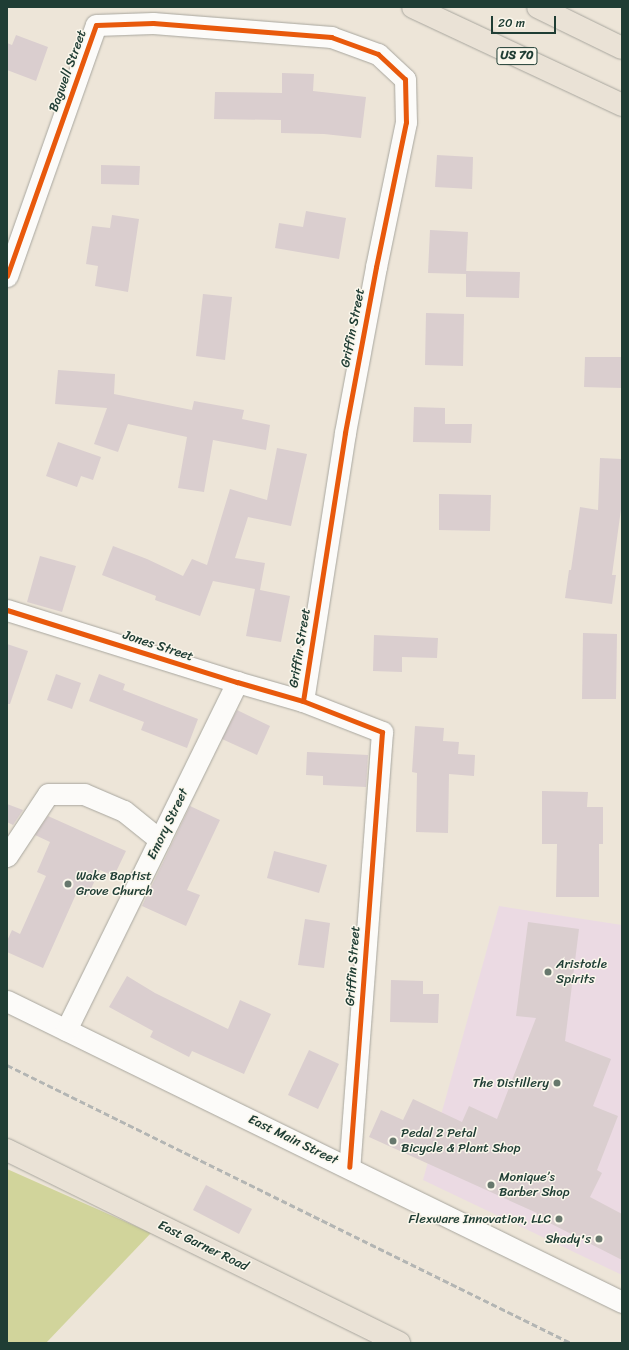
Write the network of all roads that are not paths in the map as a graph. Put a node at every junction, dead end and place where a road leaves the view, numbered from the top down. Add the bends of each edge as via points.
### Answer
1 (413, 7) edge
2 (538, 7) edge
3 (622, 48) edge
4 (405, 85) joint
5 (622, 105) edge
6 (7, 276) edge
7 (7, 610) edge
8 (237, 682) junction
9 (303, 701) junction
10 (160, 840) junction
11 (7, 856) edge
12 (7, 1001) edge
13 (66, 1030) junction
14 (7, 1150) edge
15 (349, 1167) junction
16 (622, 1302) edge
17 (399, 1343) edge

1 - 5 main road, US 70
2 - 3 main road
4 - 6 street, Bagwell Street via 405,79 378,54 331,37 154,23 96,25
4 - 9 street, Griffin Street via 406,122 345,433
7 - 8 street, Jones Street
8 - 9 street, Jones Street
8 - 10 street, Emory Street
9 - 15 street, Griffin Street via 382,732
10 - 11 street via 124,811 84,794 48,794
10 - 13 street, Emory Street
12 - 13 street, East Main Street
13 - 15 street, East Main Street
14 - 17 main road, East Garner Road
15 - 16 street, East Main Street

